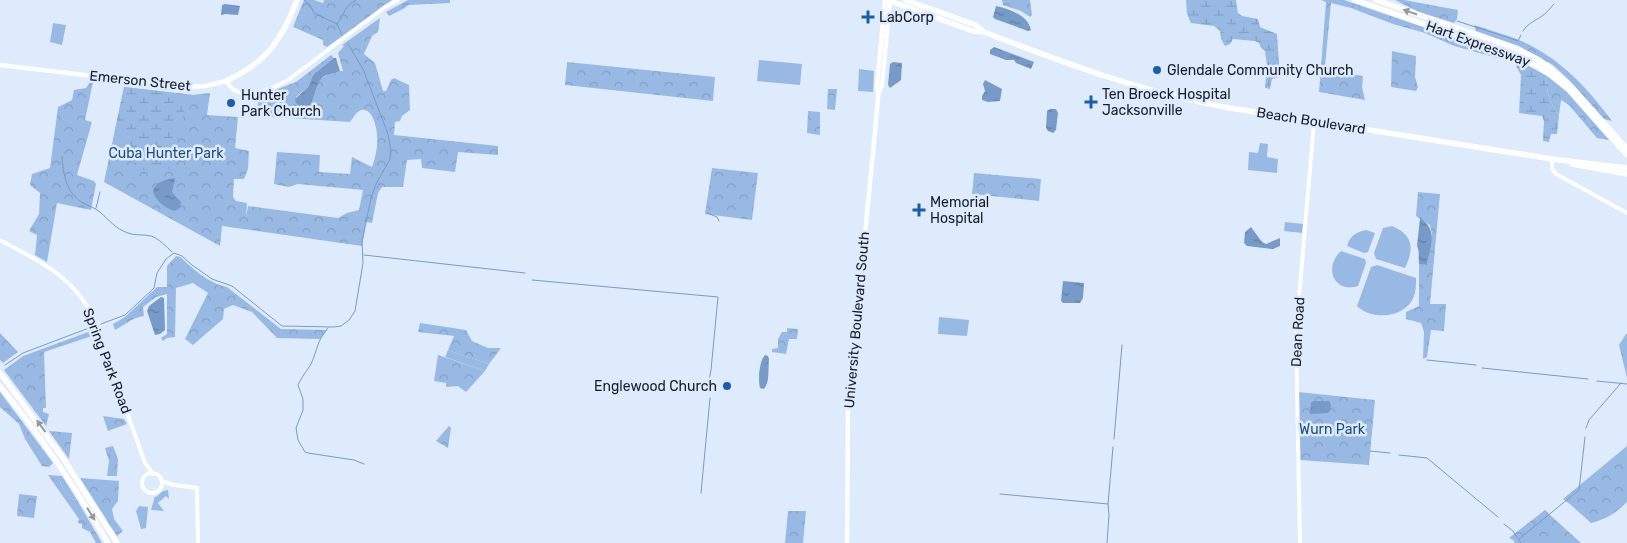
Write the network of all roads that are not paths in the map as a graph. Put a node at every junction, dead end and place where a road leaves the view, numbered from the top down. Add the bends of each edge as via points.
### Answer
1 (297, 0) edge
2 (398, 0) edge
3 (888, 0) edge
4 (905, 0) edge
5 (1355, 0) edge
6 (1376, 0) edge
7 (984, 32) junction
8 (0, 65) edge
9 (226, 82) junction
10 (1314, 122) junction
11 (1605, 128) junction
12 (1627, 149) edge
13 (1627, 155) edge
14 (1555, 159) junction
15 (1627, 168) edge
16 (1627, 174) edge
17 (1627, 213) edge
18 (0, 240) edge
19 (0, 373) edge
20 (0, 386) edge
21 (145, 463) junction
22 (154, 474) junction
23 (147, 475) junction
24 (162, 481) junction
25 (174, 485) junction
26 (161, 487) junction
27 (108, 543) edge
28 (116, 543) edge
29 (198, 543) edge
30 (847, 543) edge
31 (1300, 543) edge

1 - 9 highway via 284,32 272,49 252,68
2 - 9 main road via 277,86 243,93 232,89
3 - 7 highway, Beach Boulevard via 973,31
3 - 30 main road, University Boulevard South via 848,408
4 - 7 highway, Beach Boulevard via 976,25
5 - 11 highway, Hart Expressway via 1529,62 1562,84
11 -> 6 highway, Hart Expressway via 1570,85 1537,59
7 - 10 highway, Beach Boulevard via 1146,89 1213,105
8 - 9 main road, Emerson Street via 186,87
10 - 14 highway, Beach Boulevard
10 - 31 main road, Dean Road via 1296,333
11 - 12 highway, Hart Expressway
11 - 13 highway, Hart Expressway
14 - 15 highway, Beach Boulevard
14 - 16 highway, Beach Boulevard
14 - 17 main road via 1552,169 1556,174
18 - 21 main road, Spring Park Road via 58,274 83,300
28 -> 19 highway via 69,466
20 -> 27 highway via 60,466
21 - 22 main road, Spring Park Road
21 - 23 main road, Spring Park Road
22 - 23 main road
22 - 24 main road
23 - 26 main road via 142,484 147,491 155,492
24 - 25 main road
24 - 26 main road
25 - 26 main road
25 - 29 main road via 198,488

